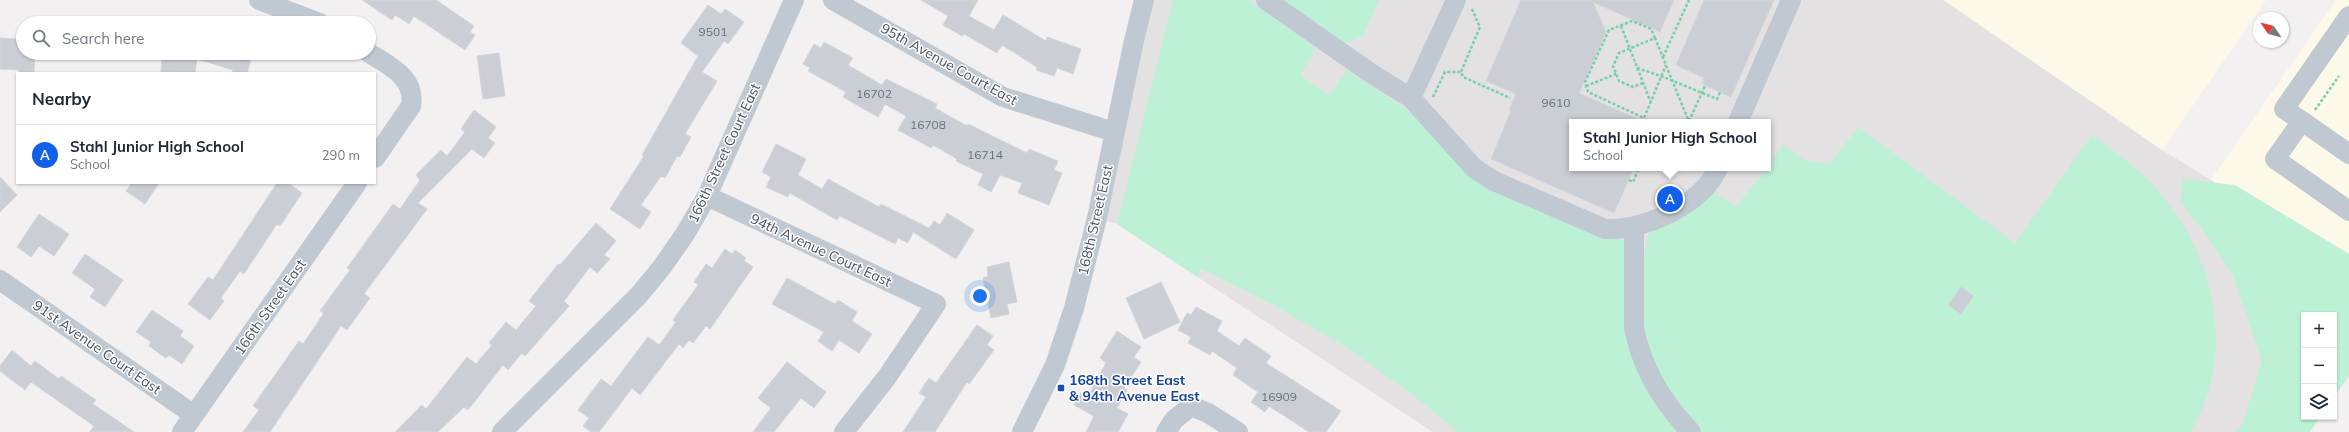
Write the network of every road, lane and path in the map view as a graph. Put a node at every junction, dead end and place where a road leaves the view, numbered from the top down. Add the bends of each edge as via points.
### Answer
1 (259, 0) edge
2 (794, 0) edge
3 (833, 0) edge
4 (1144, 0) edge
5 (1266, 0) edge
6 (1689, 0) edge
7 (1791, 0) edge
8 (1465, 2) edge
9 (301, 16) edge
10 (2349, 16) edge
11 (1621, 25) junction
12 (1655, 38) junction
13 (1629, 48) junction
14 (376, 57) edge
15 (1663, 58) junction
16 (1666, 65) junction
17 (1637, 68) junction
18 (1461, 72) junction
19 (1616, 74) junction
20 (1662, 76) junction
21 (2338, 76) dead end
22 (1672, 80) junction
23 (1643, 83) junction
24 (1586, 86) junction
25 (1705, 86) dead end
26 (1720, 92) dead end
27 (1702, 93) junction
28 (1412, 98) junction
29 (1510, 98) dead end
30 (1431, 103) dead end
31 (1652, 103) junction
32 (2311, 118) junction
33 (1688, 119) edge
34 (1690, 119) edge
35 (1739, 119) edge
36 (1114, 132) junction
37 (2349, 154) edge
38 (376, 157) edge
39 (1638, 171) edge
40 (1716, 171) edge
41 (1629, 180) dead end
42 (356, 184) edge
43 (707, 196) junction
44 (2349, 211) edge
45 (1634, 227) junction
46 (0, 280) edge
47 (194, 416) junction
48 (182, 432) edge
49 (502, 432) edge
50 (844, 432) edge
51 (1022, 432) edge
52 (1166, 432) edge
53 (1238, 432) edge
54 (1691, 432) edge

1 - 9 street
2 - 43 street, 166th Street Court East
3 - 36 street, 95th Avenue Court East via 1003,97
4 - 36 street, 168th Street East
5 - 28 street via 1372,74
6 - 15 path
7 - 35 street
8 - 18 path via 1472,8 1480,27
8 - 28 street
10 - 32 street via 2284,109
11 - 12 path via 1632,21 1651,29
11 - 13 path
11 - 24 path via 1609,30 1585,82
12 - 13 path
12 - 15 path
13 - 17 path
13 - 19 path via 1619,53 1613,66
14 - 38 street via 402,74 411,88 411,106
15 - 16 path
16 - 20 path
16 - 22 path
17 - 20 path
17 - 23 path
18 - 29 path via 1463,77
18 - 30 path via 1445,72
19 - 23 path via 1620,81 1633,87
19 - 24 path
20 - 22 path
20 - 31 path
21 - 32 path
22 - 27 path
22 - 33 path
23 - 31 path
24 - 31 path via 1588,92 1644,118
25 - 27 path
26 - 27 path via 1717,99
27 - 34 path
28 - 45 street via 1474,168 1494,181 1605,229 1621,230
32 - 37 street
32 - 44 street via 2275,159
36 - 51 street, 168th Street East via 1097,218 1074,308 1055,365
39 - 41 path via 1633,182
40 - 45 street via 1702,190 1683,206
42 - 47 street, 166th Street East
43 - 49 street, 166th Street Court East via 685,234 648,284
43 - 50 street, 94th Avenue Court East via 936,304 887,377
45 - 54 street via 1634,328 1638,344 1654,384 1672,413
46 - 47 street, 91st Avenue Court East
47 - 48 street, 166th Street East
52 - 53 street via 1174,420 1191,406 1208,413

